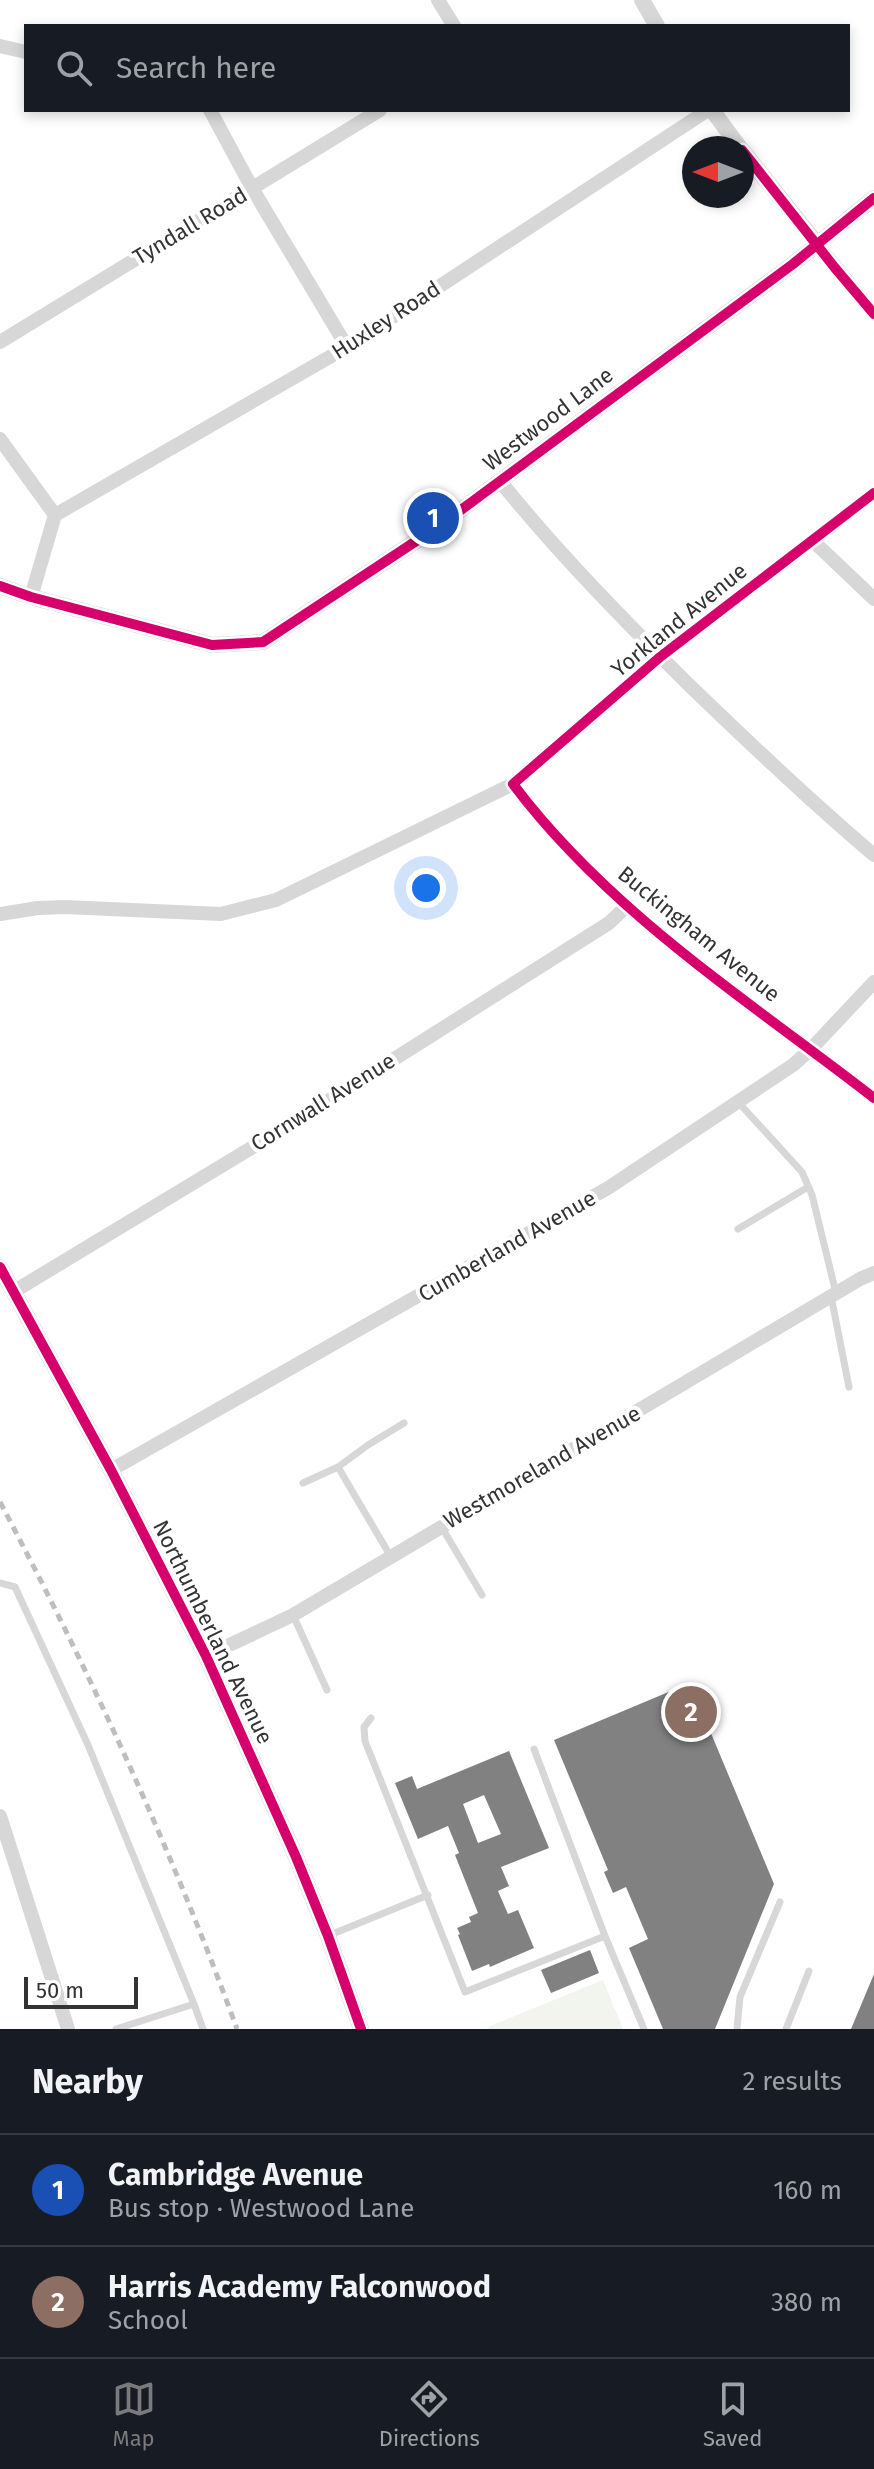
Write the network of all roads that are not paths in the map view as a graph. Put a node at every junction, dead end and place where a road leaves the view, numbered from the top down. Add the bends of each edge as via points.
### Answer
1 (438, 0) edge
2 (642, 0) edge
3 (453, 24) edge
4 (656, 24) edge
5 (0, 46) edge
6 (24, 52) edge
7 (211, 112) edge
8 (377, 112) edge
9 (707, 112) edge
10 (712, 112) edge
11 (731, 136) edge
12 (754, 165) edge
13 (252, 188) junction
14 (874, 198) edge
15 (817, 244) junction
16 (874, 314) edge
17 (0, 342) edge
18 (347, 347) junction
19 (0, 439) edge
20 (500, 481) junction
21 (874, 493) edge
22 (55, 515) junction
23 (812, 540) junction
24 (0, 586) edge
25 (31, 597) junction
26 (874, 599) edge
27 (660, 657) junction
28 (513, 784) junction
29 (874, 855) edge
30 (628, 905) junction
31 (0, 914) edge
32 (874, 982) edge
33 (811, 1049) junction
34 (874, 1098) edge
35 (738, 1102) junction
36 (808, 1187) junction
37 (738, 1229) dead end
38 (0, 1267) edge
39 (874, 1273) edge
40 (13, 1292) junction
41 (834, 1294) junction
42 (849, 1387) dead end
43 (404, 1423) dead end
44 (338, 1467) junction
45 (111, 1470) junction
46 (303, 1483) dead end
47 (441, 1526) junction
48 (391, 1557) junction
49 (0, 1583) edge
50 (482, 1595) dead end
51 (293, 1615) junction
52 (206, 1656) junction
53 (327, 1690) dead end
54 (371, 1718) dead end
55 (534, 1749) dead end
56 (0, 1816) edge
57 (428, 1895) junction
58 (780, 1902) dead end
59 (328, 1936) junction
60 (605, 1936) junction
61 (809, 1971) dead end
62 (194, 2004) junction
63 (68, 2029) edge
64 (116, 2029) edge
65 (203, 2029) edge
66 (361, 2029) edge
67 (644, 2029) edge
68 (737, 2029) edge
69 (786, 2029) edge

1 - 3 street
2 - 4 street
5 - 6 street
7 - 13 street
8 - 13 street, Tyndall Road
9 - 18 street, Huxley Road
10 - 11 street
12 - 15 street
13 - 17 street, Tyndall Road
13 - 18 street
14 - 15 street, Westwood Lane
15 - 16 street
15 - 20 street, Westwood Lane
18 - 22 street, Huxley Road
19 - 22 street
20 - 25 street, Westwood Lane via 263,642 212,645
20 - 27 street
21 - 23 street, Yorkland Avenue
22 - 25 street
23 - 26 street
23 - 27 street, Yorkland Avenue
24 - 25 street, Westwood Lane
27 - 28 street, Yorkland Avenue
27 - 29 street
28 - 30 street, Buckingham Avenue via 544,825
28 - 31 street, Yorkland Avenue via 276,900 221,914 65,907
30 - 33 street, Buckingham Avenue
30 - 40 street, Cornwall Avenue via 609,923 301,1118
32 - 33 street, Cumberland Avenue
33 - 34 street, Buckingham Avenue
33 - 35 street, Cumberland Avenue
35 - 36 lane via 802,1172
35 - 45 street, Cumberland Avenue via 608,1188
36 - 37 lane
36 - 41 lane
38 - 40 street, Northumberland Avenue
39 - 41 street, Westmoreland Avenue
40 - 45 street, Northumberland Avenue
41 - 42 lane
41 - 47 street, Westmoreland Avenue
43 - 44 lane
44 - 46 lane
44 - 48 lane
45 - 52 street, Northumberland Avenue
47 - 48 street, Westmoreland Avenue
47 - 50 lane
48 - 51 street, Westmoreland Avenue
49 - 62 lane via 15,1587 88,1745
51 - 52 street, Westmoreland Avenue
51 - 53 lane
52 - 59 street, Northumberland Avenue
54 - 57 lane via 364,1727 365,1741
55 - 60 lane
56 - 63 street
57 - 59 lane
57 - 60 lane via 465,1992
58 - 68 lane via 740,1997
59 - 66 street, Northumberland Avenue
60 - 67 lane
61 - 69 lane
62 - 64 lane
62 - 65 lane

